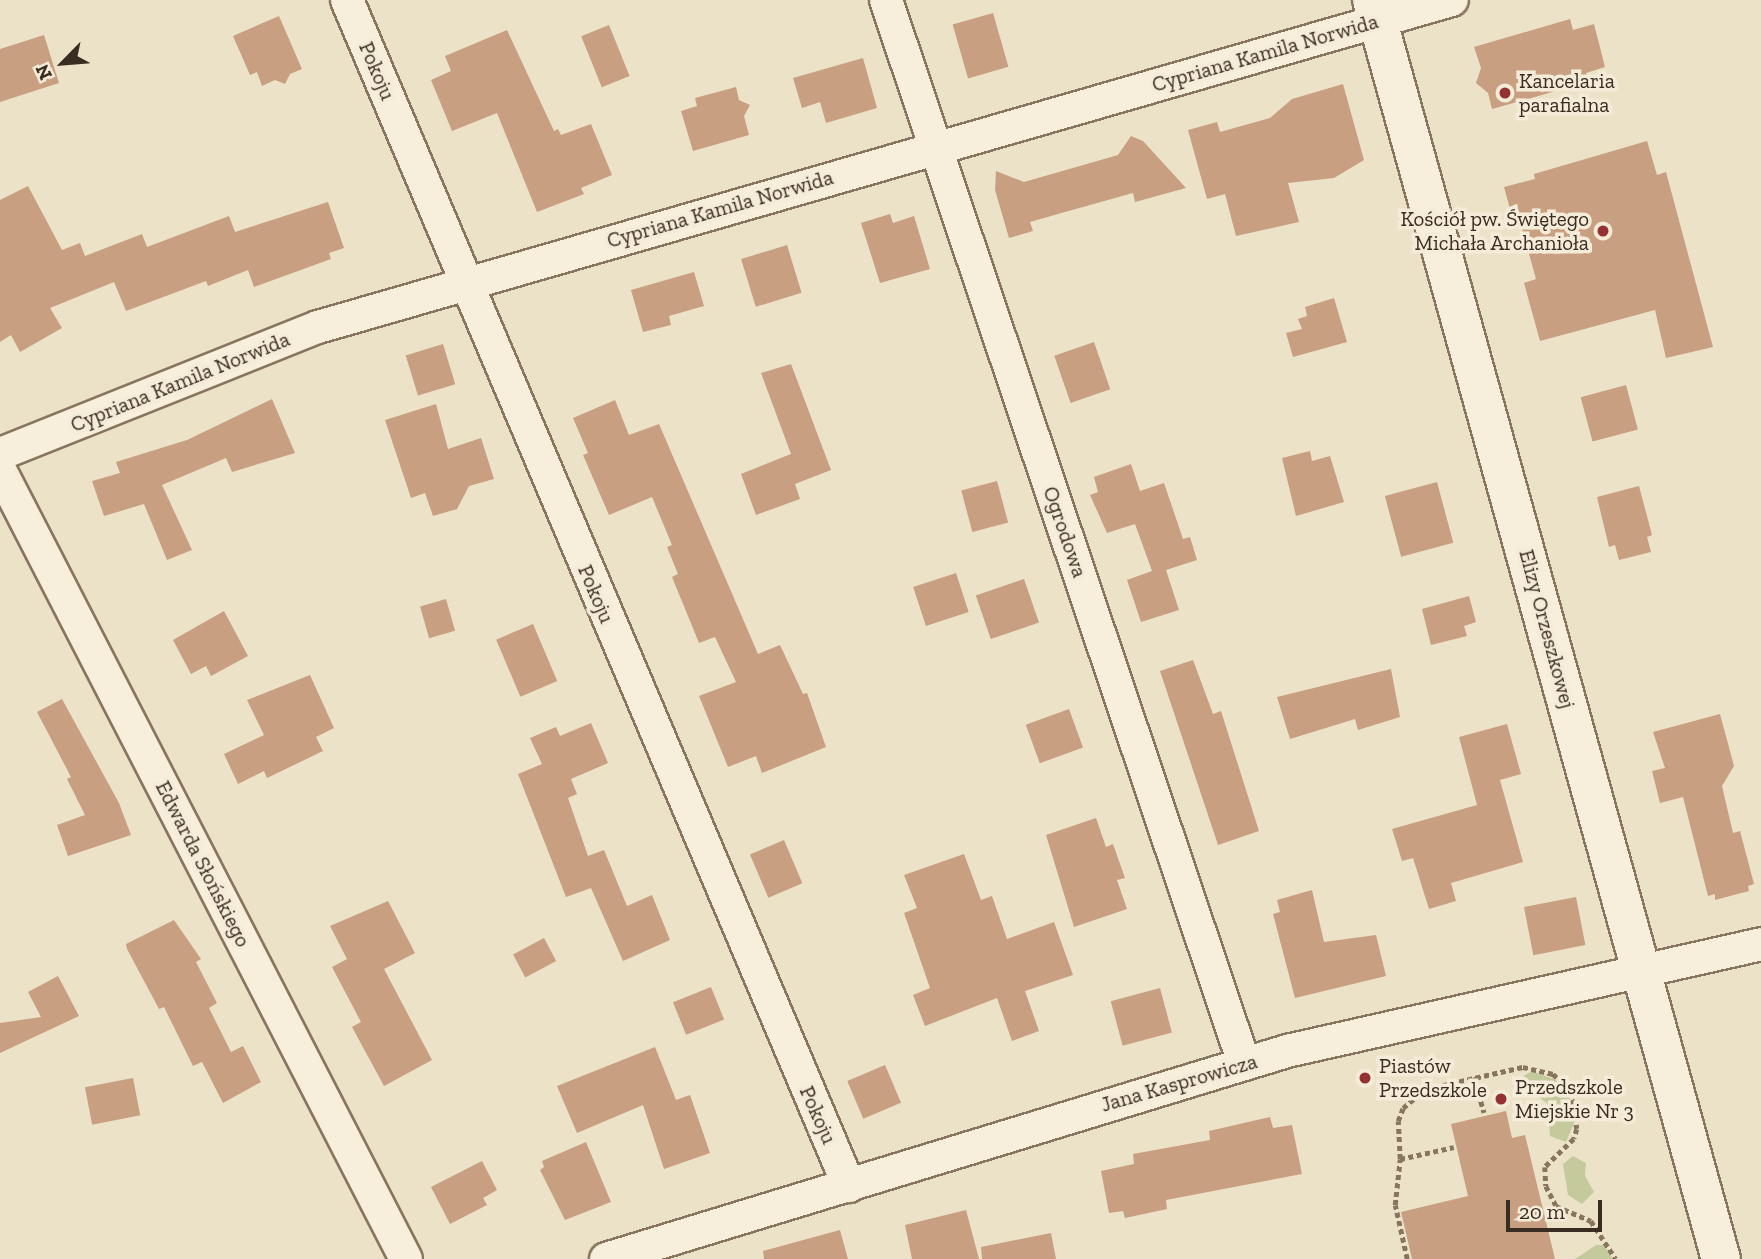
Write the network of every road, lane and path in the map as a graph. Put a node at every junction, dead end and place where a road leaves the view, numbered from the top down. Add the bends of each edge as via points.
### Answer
1 (347, 0) edge
2 (886, 0) edge
3 (1452, 0) edge
4 (1375, 11) edge
5 (935, 146) junction
6 (464, 283) junction
7 (0, 454) edge
8 (0, 470) edge
9 (1761, 944) edge
10 (1642, 970) junction
11 (1244, 1063) junction
12 (1474, 1077) junction
13 (1484, 1113) dead end
14 (1454, 1147) dead end
15 (1401, 1159) junction
16 (849, 1185) junction
17 (615, 1258) edge
18 (406, 1259) edge
19 (1407, 1259) edge
20 (1616, 1259) edge
21 (1721, 1259) edge

1 - 6 street, Pokoju
2 - 5 street, Ogrodowa
3 - 4 street, Cypriana Kamila Norwida
4 - 5 street, Cypriana Kamila Norwida
4 - 10 street, Elizy Orzeszkowej
5 - 6 street, Cypriana Kamila Norwida
5 - 11 street, Ogrodowa
6 - 7 street, Cypriana Kamila Norwida via 295,335
6 - 16 street, Pokoju
8 - 18 street, Edwarda Słońskiego
9 - 10 street, Jana Kasprowicza
10 - 11 street, Jana Kasprowicza
10 - 21 street, Elizy Orzeszkowej
11 - 16 street, Jana Kasprowicza
12 - 13 path
12 - 15 path via 1419,1092 1403,1108 1398,1121
12 - 20 path via 1523,1068 1541,1069 1564,1081 1576,1102 1577,1129 1574,1139 1545,1167 1546,1186 1556,1206 1591,1221
14 - 15 path
15 - 19 path via 1395,1205
16 - 17 street, Jana Kasprowicza

